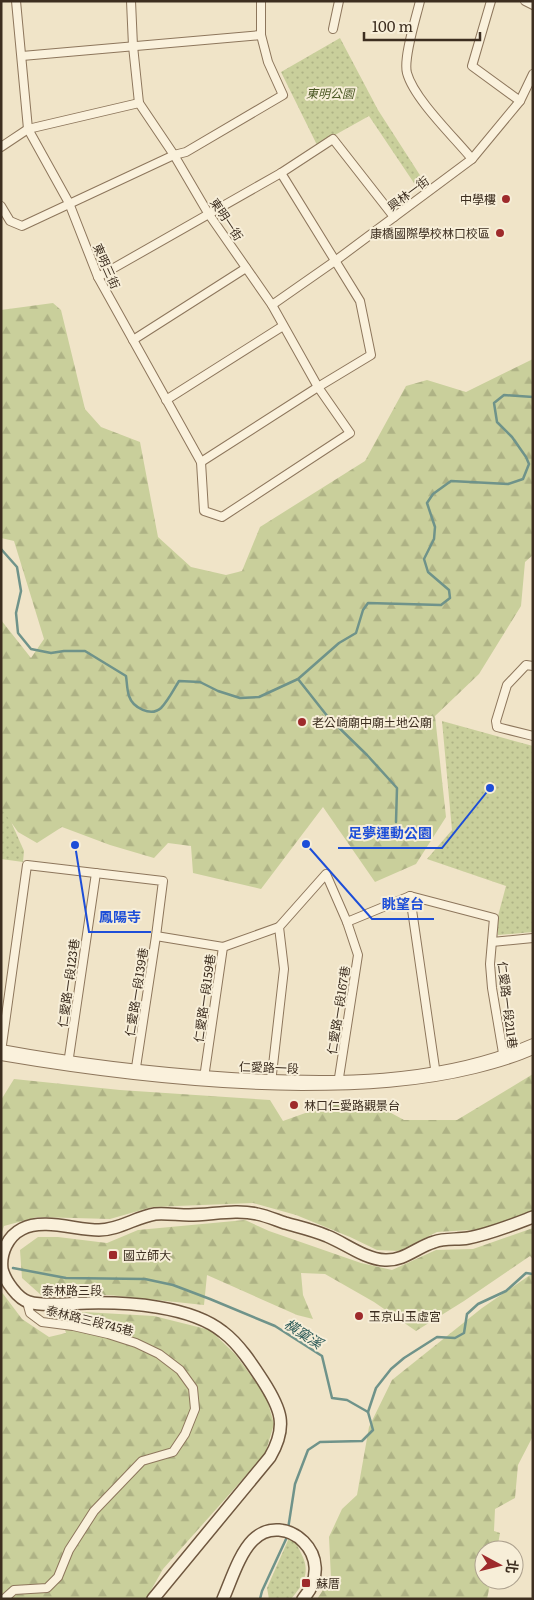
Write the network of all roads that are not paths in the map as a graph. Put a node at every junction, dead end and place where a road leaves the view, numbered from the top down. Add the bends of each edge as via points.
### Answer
1 (16, 1) edge
2 (131, 1) edge
3 (261, 1) edge
4 (339, 1) edge
5 (420, 1) edge
6 (491, 1) edge
7 (525, 1) edge
8 (533, 5) edge
9 (332, 29) dead end
10 (261, 35) junction
11 (133, 46) junction
12 (22, 56) junction
13 (533, 74) edge
14 (520, 101) junction
15 (139, 103) junction
16 (28, 129) junction
17 (1, 147) edge
18 (174, 155) junction
19 (472, 159) junction
20 (281, 173) junction
21 (69, 203) junction
22 (1, 206) edge
23 (208, 213) junction
24 (394, 217) junction
25 (335, 261) junction
26 (246, 268) junction
27 (98, 277) junction
28 (272, 305) junction
29 (283, 326) junction
30 (133, 340) junction
31 (318, 387) junction
32 (166, 400) junction
33 (201, 462) junction
34 (222, 517) joint
35 (533, 666) edge
36 (533, 736) edge
37 (96, 873) junction
38 (410, 896) junction
39 (347, 922) junction
40 (279, 927) junction
41 (156, 936) junction
42 (533, 938) edge
43 (492, 942) junction
44 (223, 947) junction
45 (533, 1043) edge
46 (2, 1049) edge
47 (533, 1050) edge
48 (1, 1055) edge
49 (504, 1058) junction
50 (68, 1064) junction
51 (136, 1073) junction
52 (436, 1074) junction
53 (204, 1078) junction
54 (271, 1082) junction
55 (338, 1083) junction
56 (533, 1217) edge
57 (27, 1302) junction
58 (4, 1599) edge
59 (153, 1599) edge
60 (223, 1599) edge
61 (303, 1599) edge

1 - 12 street, 東明三街
2 - 11 street, 東明一街
3 - 10 street
4 - 9 street
5 - 19 street via 407,56 407,73 418,95
6 - 14 street via 472,66
7 - 8 street
10 - 11 street
10 - 18 street via 268,62 283,95 186,152
11 - 12 street
11 - 15 street, 東明一街
12 - 16 street, 東明三街
13 - 14 street, 興林一街
14 - 19 street, 興林一街
15 - 16 street
15 - 18 street, 東明一街
16 - 17 street
16 - 21 street, 東明三街
18 - 21 street
18 - 23 street, 東明一街
19 - 24 street, 興林一街
20 - 23 street
20 - 24 street via 333,139
20 - 25 street
21 - 22 street via 22,226 10,221
21 - 27 street, 東明三街
23 - 26 street, 東明一街
23 - 27 street
24 - 25 street, 興林一街
25 - 28 street, 興林一街
25 - 31 street via 360,301 371,355
26 - 28 street, 東明一街
26 - 30 street
27 - 30 street, 東明三街
28 - 29 street, 東明一街
29 - 31 street, 東明一街
29 - 32 street
30 - 32 street, 東明三街
31 - 33 street
31 - 34 street, 東明一街 via 350,433
32 - 33 street, 東明三街
33 - 34 street, 東明三街 via 204,511
35 - 36 street via 526,665 507,686 496,721 497,727
37 - 41 street, 仁愛路一段139巷 via 163,881
37 - 46 street via 27,865
37 - 50 street, 仁愛路一段123巷
38 - 39 street
38 - 43 street, 仁愛路一段211巷 via 494,918
38 - 52 street
39 - 40 street, 仁愛路一段167巷 via 326,874
39 - 55 street, 仁愛路一段167巷 via 358,955
40 - 44 street, 仁愛路一段159巷
40 - 54 street via 284,969
41 - 44 street
41 - 51 street, 仁愛路一段139巷
42 - 43 street
43 - 49 street, 仁愛路一段211巷 via 492,988
44 - 53 street, 仁愛路一段159巷
45 - 49 street, 仁愛路一段
46 - 48 street
46 - 50 street, 仁愛路一段
47 - 49 street, 仁愛路一段
48 - 50 street, 仁愛路一段
49 - 52 street, 仁愛路一段
50 - 51 street, 仁愛路一段
51 - 53 street, 仁愛路一段
52 - 55 street, 仁愛路一段 via 388,1084
53 - 54 street, 仁愛路一段
54 - 55 street, 仁愛路一段
56 - 57 main road, 泰林路三段 via 464,1239 438,1240 397,1259 385,1260 325,1235 248,1212 156,1214 108,1230 35,1225 15,1233 2,1254 2,1268 7,1281
57 - 58 street, 泰林路三段745巷 via 30,1313 42,1322 108,1334 159,1354 180,1370 193,1388 195,1409 173,1452 142,1461 94,1511 69,1550 58,1577 47,1588 14,1590
57 - 59 main road, 泰林路三段 via 116,1304 200,1318 235,1343 274,1399 281,1430 270,1457
60 - 61 main road via 246,1549 260,1534 275,1530 302,1539 313,1554 313,1582

